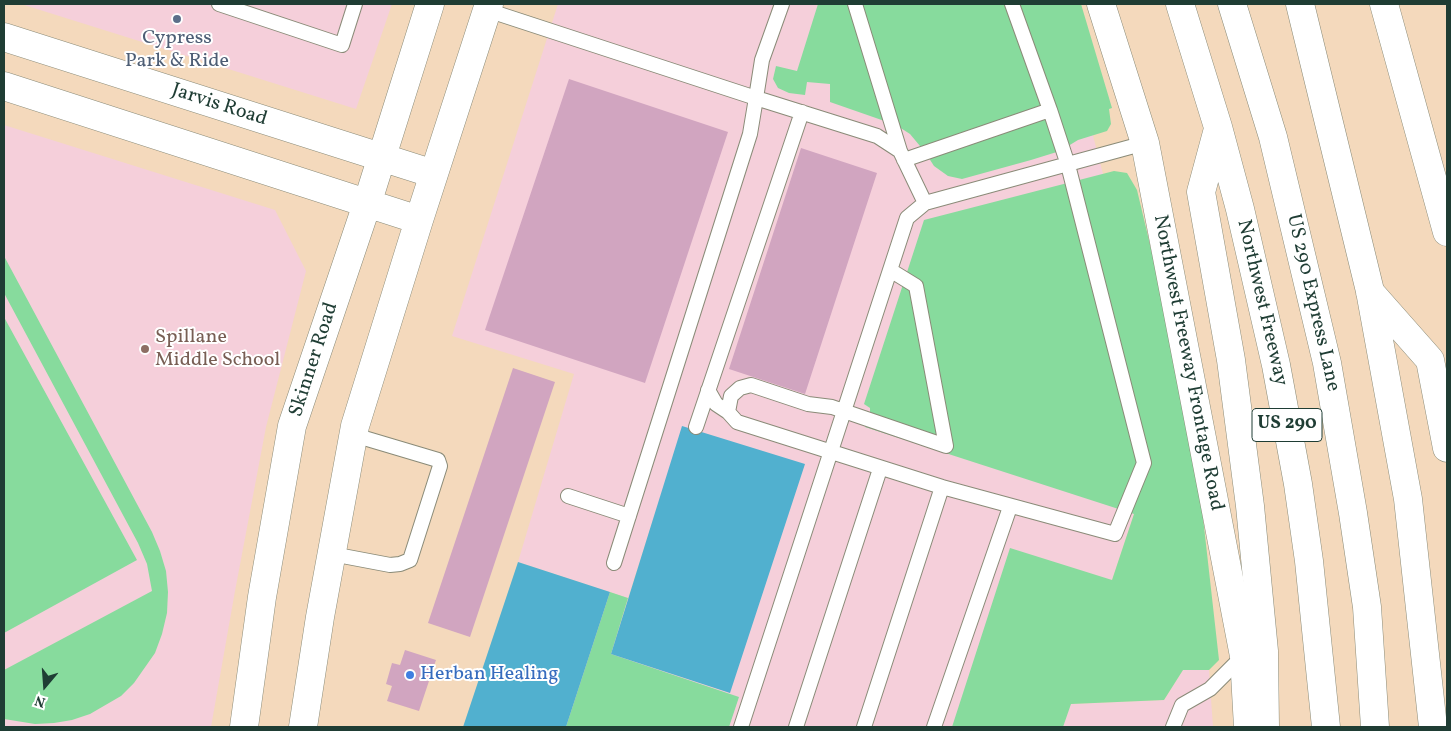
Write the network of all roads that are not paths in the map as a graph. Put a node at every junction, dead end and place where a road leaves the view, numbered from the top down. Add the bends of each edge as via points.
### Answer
1 (219, 4) edge
2 (355, 4) edge
3 (430, 4) edge
4 (782, 4) edge
5 (854, 4) edge
6 (1012, 4) edge
7 (1101, 4) edge
8 (1180, 4) edge
9 (1232, 4) edge
10 (1300, 4) edge
11 (1384, 4) edge
12 (488, 7) edge
13 (4, 37) edge
14 (4, 86) edge
15 (756, 98) junction
16 (1050, 110) junction
17 (802, 112) junction
18 (1218, 127) junction
19 (1145, 144) junction
20 (902, 156) junction
21 (381, 157) junction
22 (1068, 165) junction
23 (434, 174) junction
24 (925, 203) junction
25 (367, 204) junction
26 (419, 220) junction
27 (1447, 232) edge
28 (890, 270) junction
29 (1370, 291) junction
30 (708, 390) junction
31 (728, 412) junction
32 (844, 412) junction
33 (696, 427) dead end
34 (354, 435) junction
35 (1447, 448) edge
36 (831, 453) junction
37 (880, 469) junction
38 (942, 487) junction
39 (568, 496) dead end
40 (1010, 506) junction
41 (629, 516) junction
42 (332, 554) junction
43 (614, 563) dead end
44 (1244, 656) junction
45 (244, 727) edge
46 (303, 727) edge
47 (742, 727) edge
48 (796, 727) edge
49 (864, 727) edge
50 (934, 727) edge
51 (1173, 727) edge
52 (1248, 727) edge
53 (1265, 727) edge
54 (1326, 727) edge
55 (1375, 727) edge
56 (1433, 727) edge

1 - 2 lane via 342,45
3 - 21 main road, Skinner Road
4 - 15 lane via 762,60
5 - 20 lane
6 - 16 lane
7 - 19 main road, Northwest Freeway Frontage Road
8 - 18 main road, Northwest Freeway / US 290
9 - 55 main road, US 290 Express Lane via 1273,137 1327,363 1367,607
10 - 29 main road
11 - 27 main road
12 - 15 lane
12 - 23 main road
13 - 21 main road, Jarvis Road
14 - 25 main road
15 - 17 lane
15 - 41 lane via 750,134
16 - 20 lane
16 - 22 lane
17 - 20 lane via 877,136
17 - 30 lane
18 - 53 main road via 1201,192 1231,360 1250,506 1264,651
18 - 54 main road, Northwest Freeway / US 290 via 1259,289 1298,484
19 - 22 lane
19 - 44 main road, Northwest Freeway Frontage Road
20 - 24 lane
21 - 23 main road, Jarvis Road
21 - 25 main road, Skinner Road
22 - 24 lane
22 - 40 lane via 1144,463 1115,534
23 - 26 main road
24 - 28 lane via 907,218
25 - 26 main road
25 - 45 main road, Skinner Road via 292,426 262,597
26 - 34 main road
28 - 32 lane
28 - 32 lane via 916,286 946,446
29 - 35 main road via 1430,360
29 - 56 main road via 1408,499
30 - 31 lane via 716,404
30 - 33 lane
31 - 32 lane via 731,396 740,388 751,385
31 - 36 lane via 737,422
32 - 36 lane
34 - 42 main road
34 - 42 lane via 438,460 440,466 410,560 390,565
36 - 37 lane
36 - 47 lane
37 - 38 lane
37 - 48 lane
38 - 40 lane
38 - 49 lane
39 - 41 lane
40 - 50 lane
41 - 43 lane
42 - 46 main road
44 - 51 lane via 1210,689 1182,704
44 - 52 main road, Northwest Freeway Frontage Road

